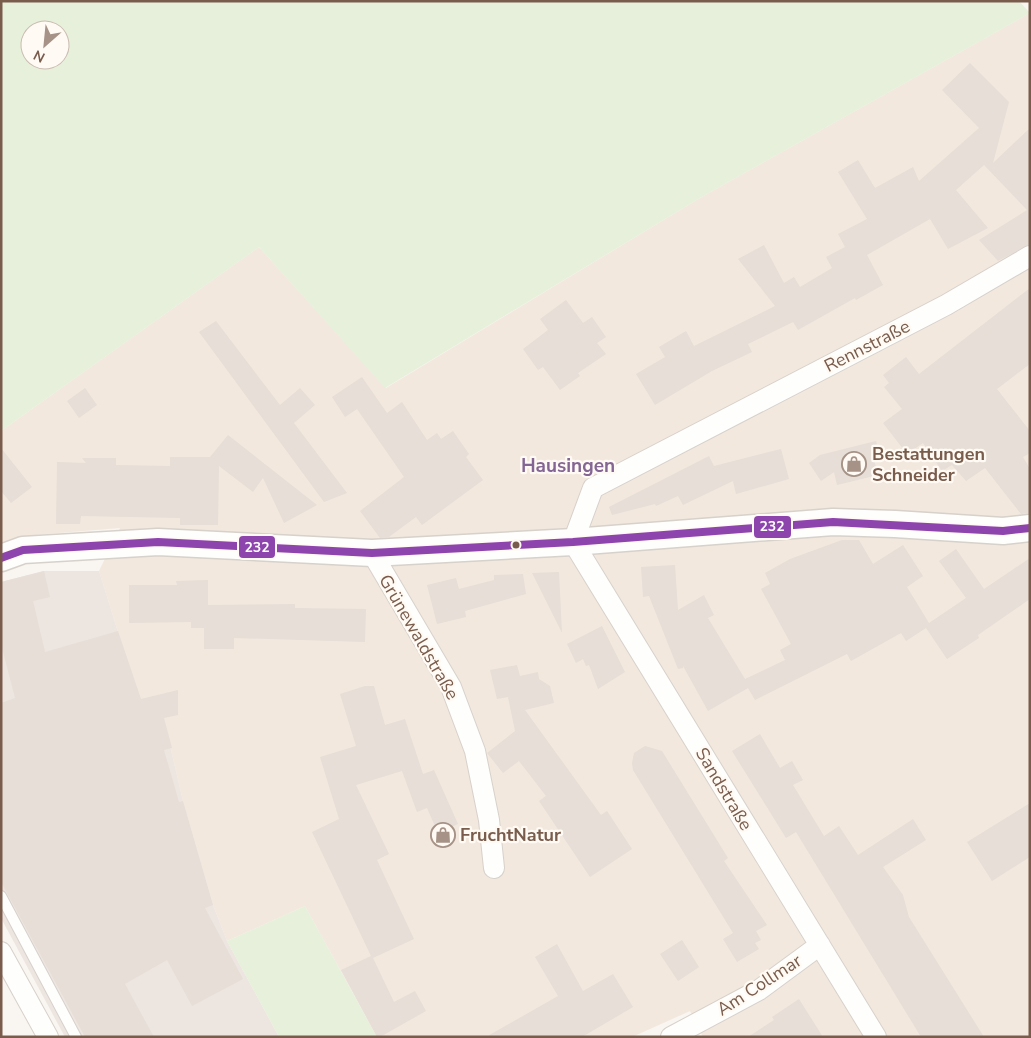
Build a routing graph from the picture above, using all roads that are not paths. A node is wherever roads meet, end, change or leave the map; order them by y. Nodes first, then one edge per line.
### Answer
1 (1030, 256) edge
2 (1030, 528) edge
3 (573, 542) junction
4 (372, 553) junction
5 (1, 558) edge
6 (494, 868) dead end
7 (1, 896) edge
8 (820, 945) junction
9 (1, 952) edge
10 (48, 1037) edge
11 (76, 1037) edge
12 (671, 1037) edge
13 (876, 1037) edge

1 - 3 street, Rennstraße
2 - 3 street, Grünewaldstraße
3 - 4 street, Grünewaldstraße
3 - 8 street, Sandstraße
4 - 5 street, Grünewaldstraße
4 - 6 street, Grünewaldstraße
7 - 11 lane
8 - 12 street, Am Collmar
8 - 13 street, Sandstraße
9 - 10 street

